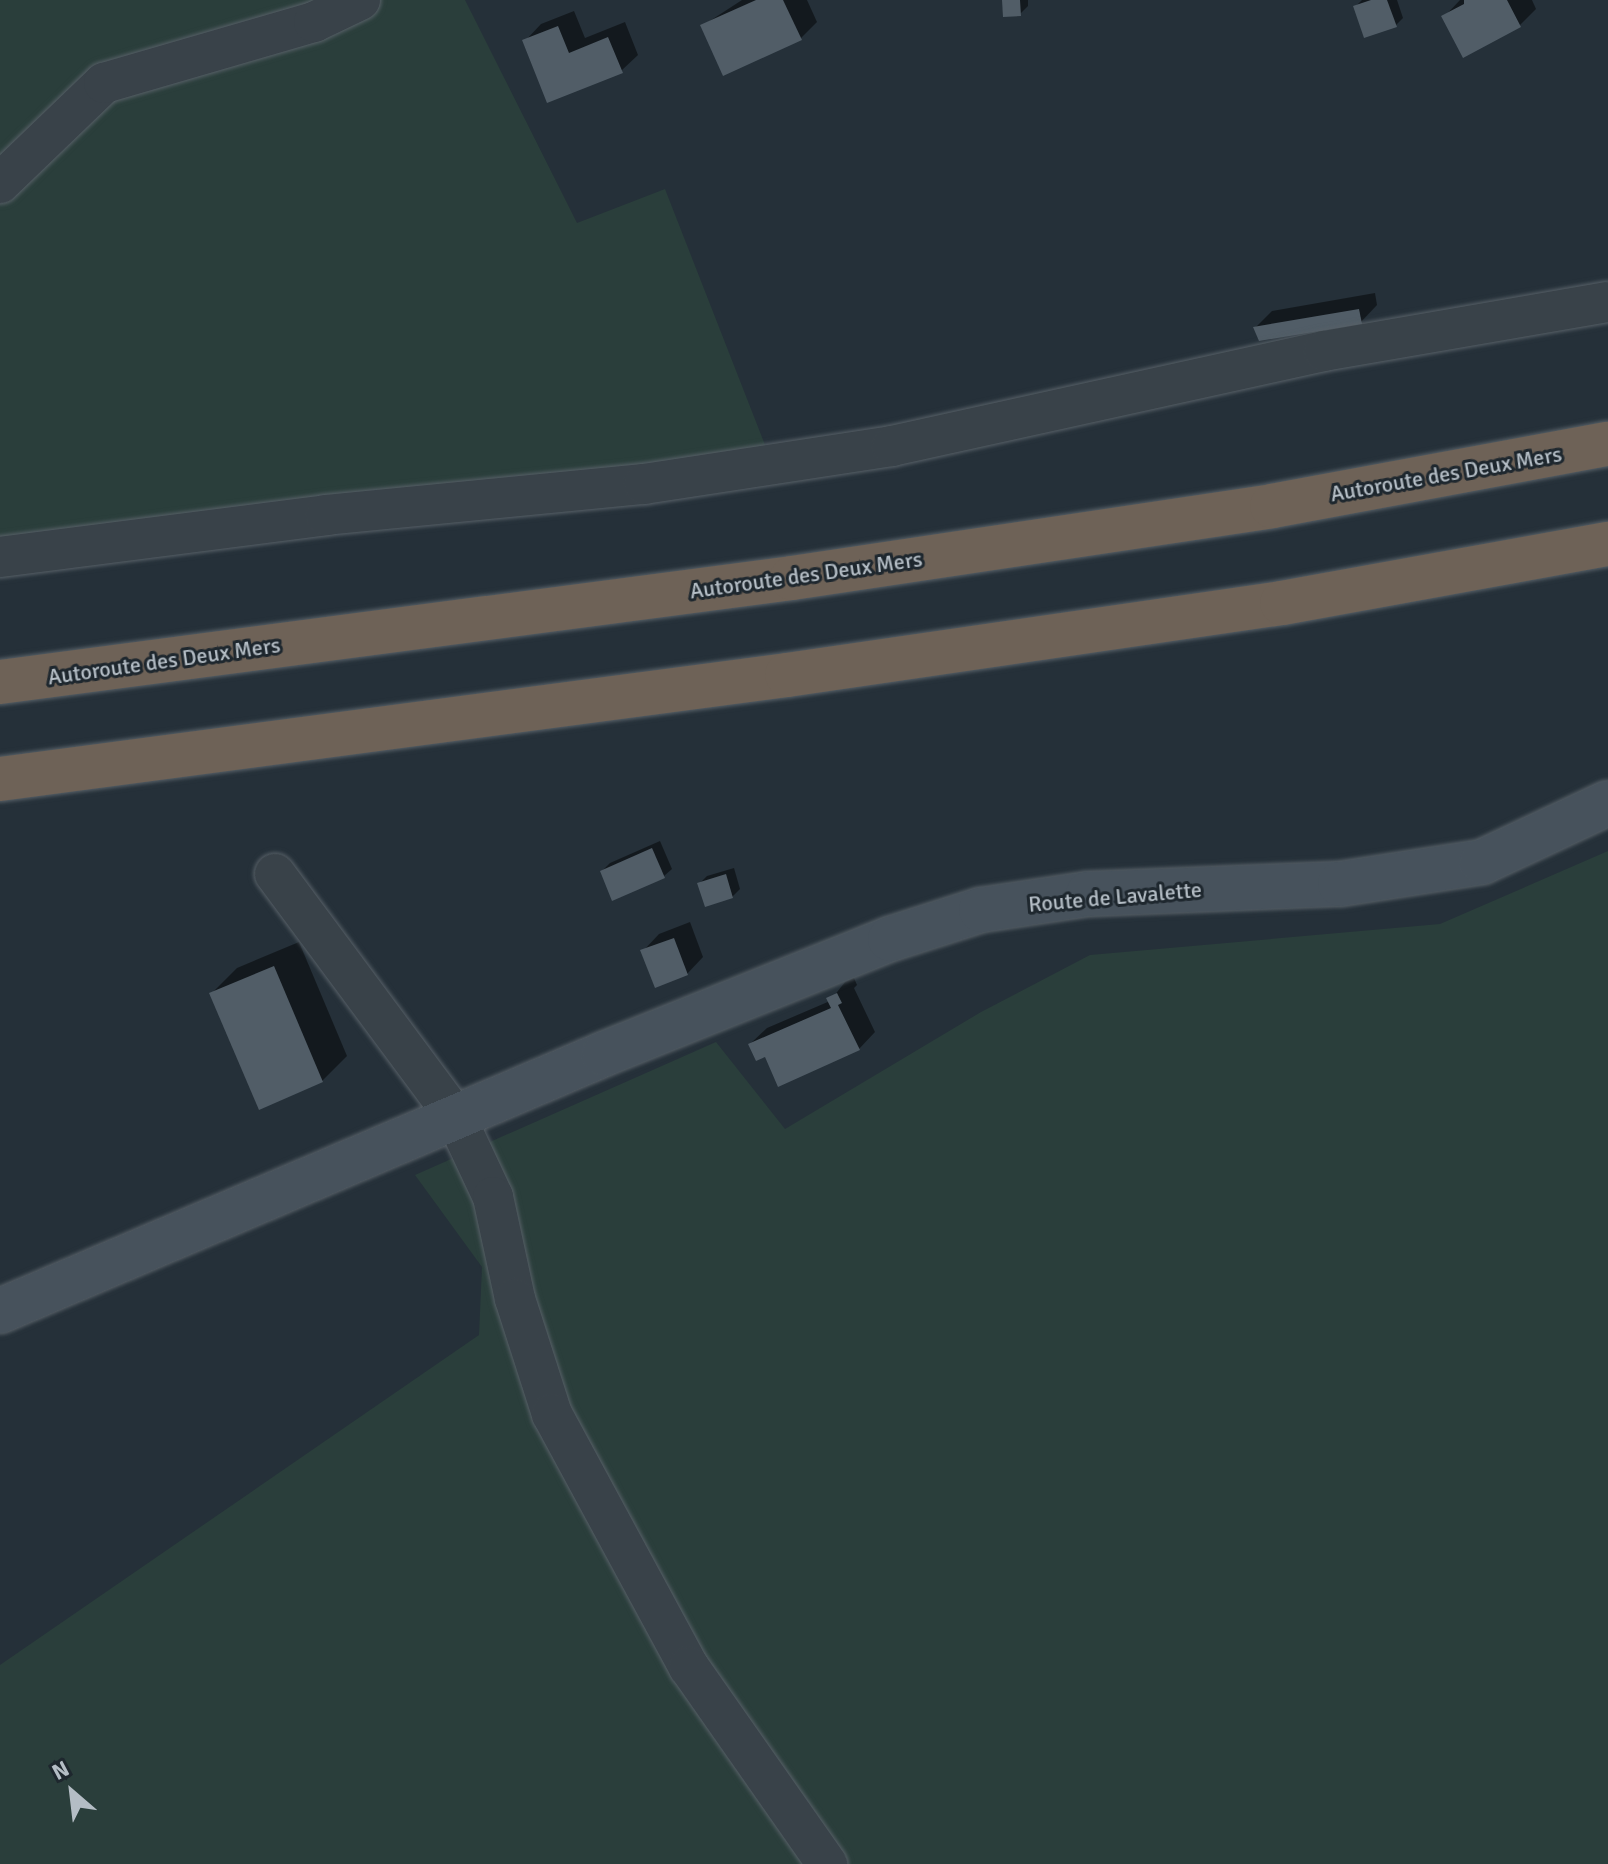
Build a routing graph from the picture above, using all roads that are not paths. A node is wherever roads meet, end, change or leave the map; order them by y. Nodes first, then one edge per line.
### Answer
1 (360, 0) edge
2 (0, 183) edge
3 (1608, 302) edge
4 (1608, 444) edge
5 (1608, 544) edge
6 (0, 557) edge
7 (0, 682) edge
8 (0, 779) edge
9 (1608, 803) edge
10 (275, 874) dead end
11 (456, 1118) junction
12 (0, 1311) edge
13 (827, 1864) edge

1 - 2 street
3 - 6 street
4 - 7 highway, Autoroute des Deux Mers
5 - 8 highway
9 - 11 main road, Route de Lavalette
10 - 11 street
11 - 12 main road, Route de Lavalette
11 - 13 street

